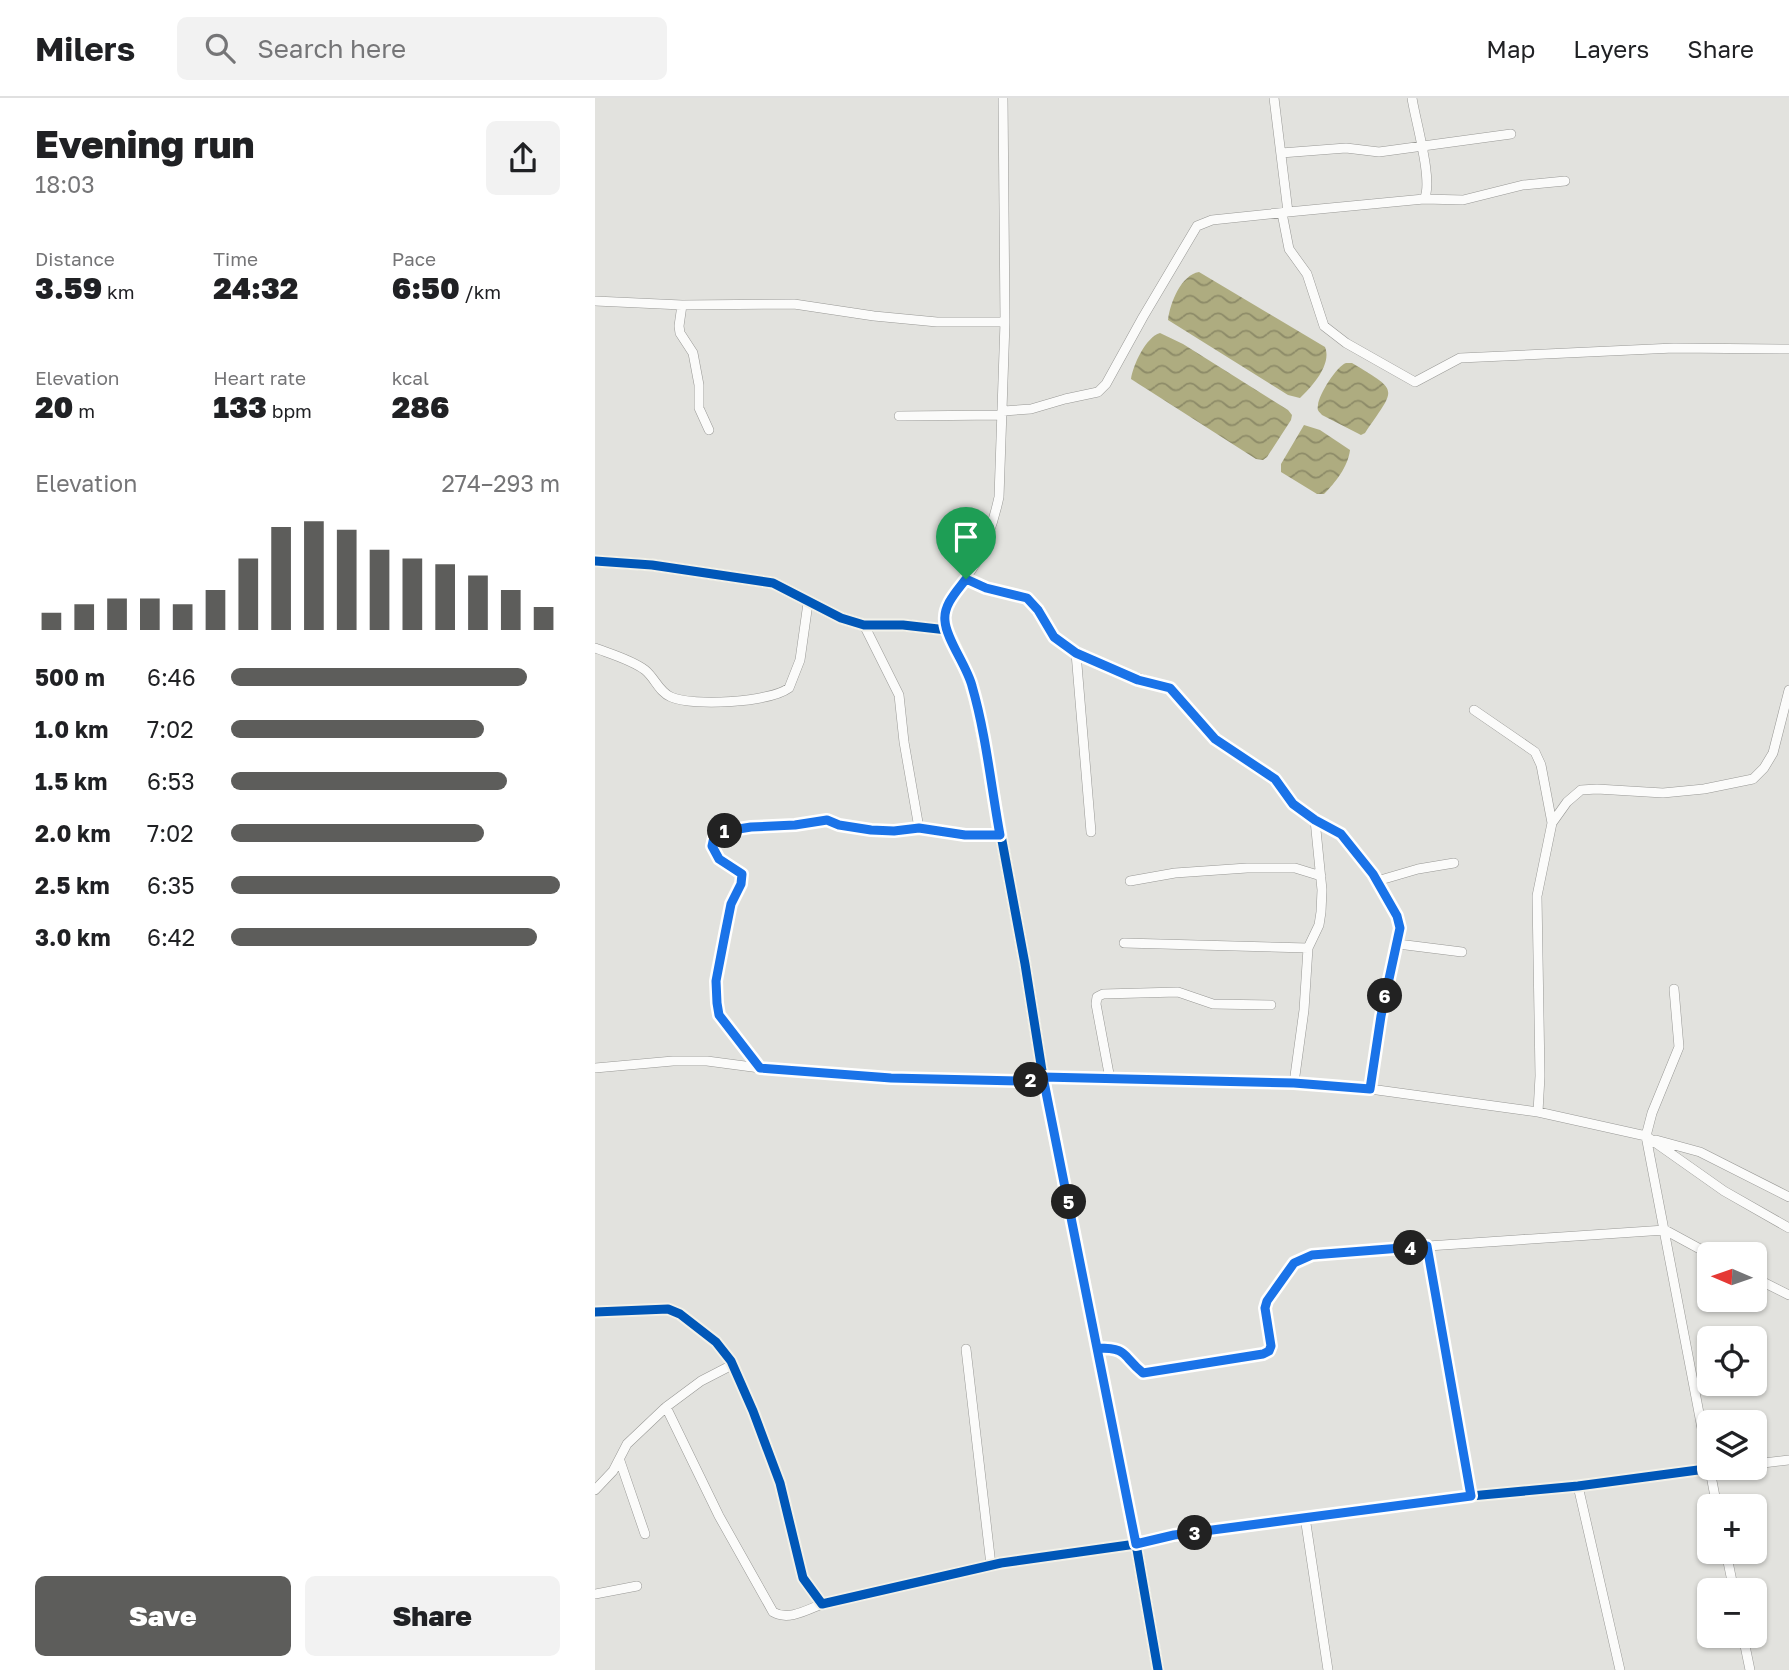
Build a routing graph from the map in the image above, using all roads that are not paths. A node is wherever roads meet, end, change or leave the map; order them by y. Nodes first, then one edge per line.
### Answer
1 (1003, 98) edge
2 (1274, 98) edge
3 (1412, 98) edge
4 (1511, 134) dead end
5 (1422, 146) junction
6 (1281, 153) junction
7 (1565, 181) dead end
8 (1424, 199) junction
9 (1285, 212) junction
10 (595, 302) edge
11 (682, 305) junction
12 (1005, 322) junction
13 (1789, 349) edge
14 (1002, 413) junction
15 (899, 416) dead end
16 (709, 430) dead end
17 (595, 561) edge
18 (966, 579) junction
19 (808, 603) junction
20 (865, 625) junction
21 (947, 630) junction
22 (595, 648) edge
23 (1076, 653) junction
24 (1789, 690) edge
25 (1474, 710) dead end
26 (1315, 820) junction
27 (1552, 824) junction
28 (919, 828) junction
29 (1091, 832) dead end
30 (1000, 835) junction
31 (1454, 863) dead end
32 (1321, 876) junction
33 (1131, 881) dead end
34 (1377, 881) junction
35 (1124, 943) dead end
36 (1398, 944) junction
37 (1308, 948) junction
38 (1462, 952) dead end
39 (1674, 989) dead end
40 (1271, 1004) dead end
41 (595, 1068) edge
42 (760, 1068) junction
43 (1043, 1077) junction
44 (1109, 1079) junction
45 (1294, 1083) junction
46 (1370, 1089) junction
47 (1538, 1112) junction
48 (1649, 1138) junction
49 (1789, 1197) edge
50 (1789, 1228) edge
51 (1665, 1230) junction
52 (1427, 1246) junction
53 (1697, 1247) edge
54 (1767, 1284) edge
55 (1789, 1295) edge
56 (595, 1312) edge
57 (1097, 1348) junction
58 (966, 1349) dead end
59 (732, 1365) junction
60 (666, 1407) junction
61 (1700, 1410) edge
62 (1789, 1460) edge
63 (620, 1461) junction
64 (1767, 1463) edge
65 (1697, 1471) edge
66 (1578, 1486) junction
67 (595, 1490) edge
68 (1471, 1496) junction
69 (1305, 1517) junction
70 (645, 1534) dead end
71 (1136, 1544) junction
72 (991, 1565) junction
73 (637, 1586) dead end
74 (595, 1594) edge
75 (822, 1604) junction
76 (1745, 1648) edge
77 (1158, 1670) edge
78 (1328, 1670) edge
79 (1620, 1670) edge
80 (1750, 1670) edge

1 - 12 street
2 - 6 street
3 - 5 street
4 - 5 street
5 - 6 street
5 - 8 street
6 - 9 street
7 - 8 street
8 - 9 street
9 - 13 street
9 - 14 street
10 - 11 street
11 - 12 street
11 - 16 street
12 - 14 street
14 - 15 street
14 - 18 street
17 - 19 street
18 - 21 street
18 - 23 street
19 - 20 street
19 - 22 street
20 - 21 street
20 - 28 street
21 - 30 street
23 - 26 street
23 - 29 street
24 - 27 street
25 - 27 street
26 - 32 street
26 - 34 street
27 - 47 street
28 - 30 street
28 - 42 street
30 - 43 street
31 - 34 street
32 - 33 street
32 - 37 street
34 - 36 street
35 - 37 street
36 - 38 street
36 - 46 street
37 - 45 street
39 - 48 street
40 - 44 street
41 - 42 street
42 - 43 street
43 - 44 street
43 - 57 street
44 - 45 street
45 - 46 street
46 - 47 street
47 - 48 street
48 - 49 street
48 - 50 street
48 - 51 street
51 - 52 street
51 - 53 street
51 - 61 street
52 - 57 street
52 - 68 street
54 - 55 street
56 - 59 street
57 - 71 street
58 - 72 street
59 - 60 street
59 - 75 street
60 - 63 street
60 - 75 street
62 - 64 street
63 - 67 street
63 - 70 street
65 - 66 street
66 - 68 street
66 - 79 street
68 - 69 street
69 - 71 street
69 - 78 street
71 - 72 street
71 - 77 street
72 - 75 street
73 - 74 street
76 - 80 street

